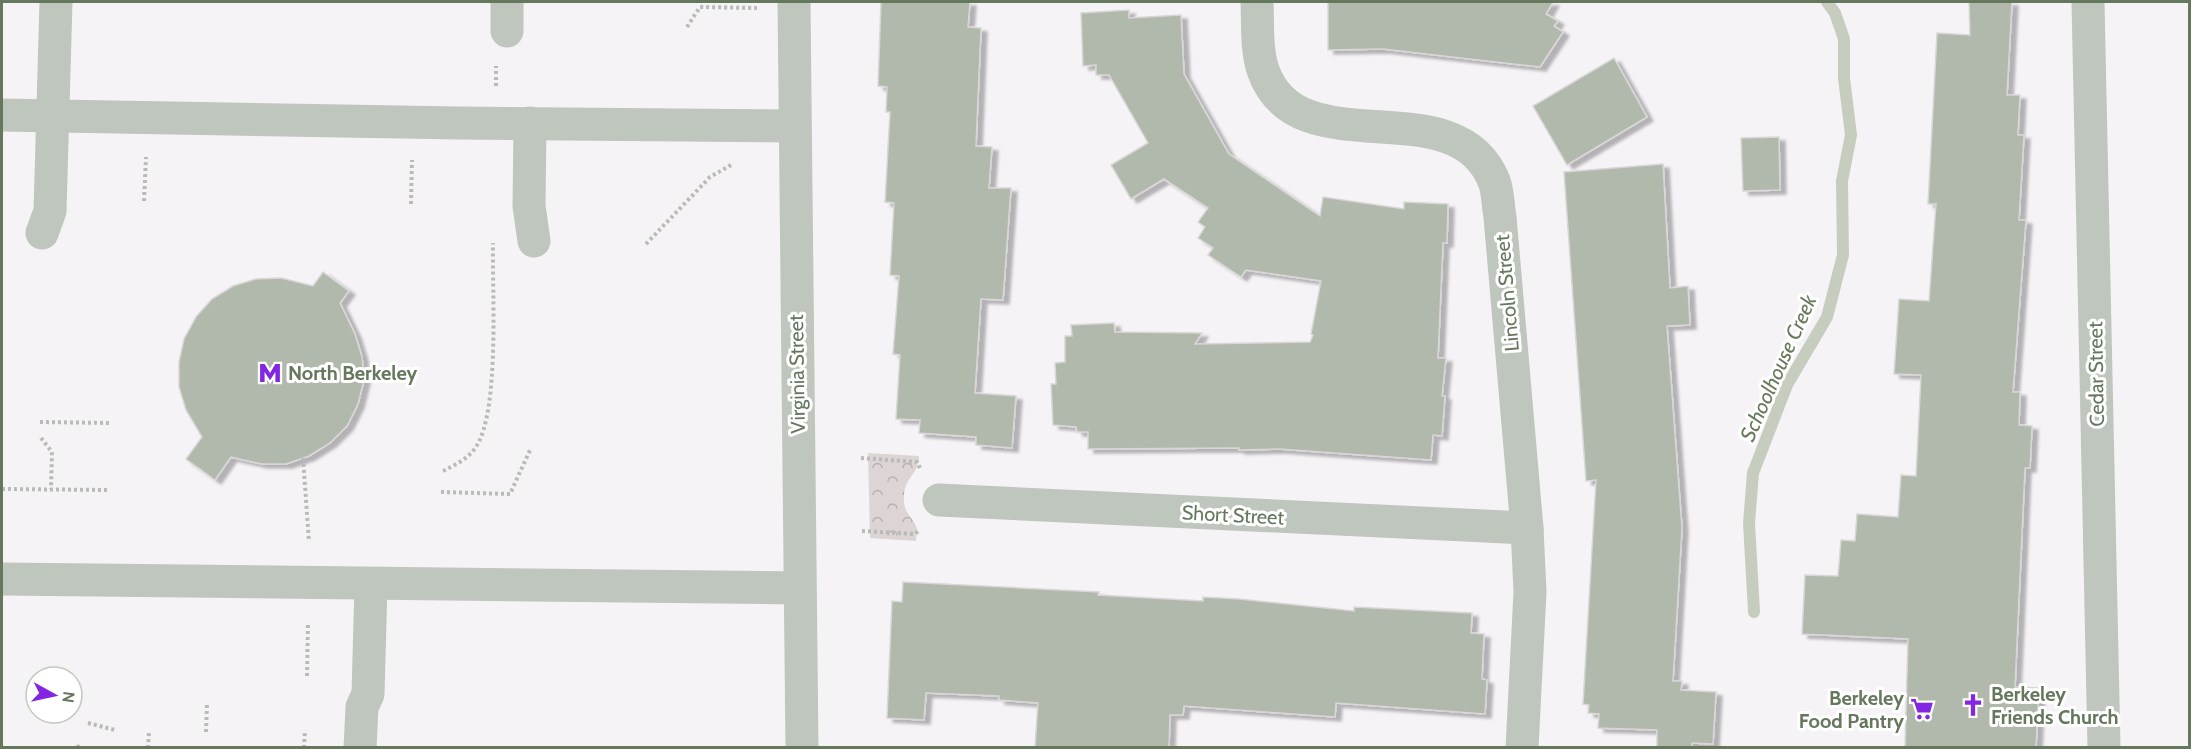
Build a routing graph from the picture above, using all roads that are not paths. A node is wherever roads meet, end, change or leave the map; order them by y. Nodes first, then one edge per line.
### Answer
1 (56, 2) edge
2 (1257, 2) edge
3 (2088, 2) edge
4 (794, 5) edge
5 (2, 115) edge
6 (54, 116) junction
7 (530, 123) junction
8 (794, 126) junction
9 (42, 233) dead end
10 (534, 241) dead end
11 (939, 500) road end
12 (1527, 528) junction
13 (2, 579) edge
14 (371, 584) junction
15 (799, 588) junction
16 (360, 747) edge
17 (802, 747) edge
18 (1522, 747) edge
19 (2104, 747) edge

1 - 6 street
2 - 12 street, Lincoln Street
3 - 19 street, Cedar Street
4 - 8 street, Virginia Street
5 - 6 street
6 - 7 street
6 - 9 street
7 - 8 street
7 - 10 street
8 - 15 street, Virginia Street
11 - 12 street, Short Street
12 - 18 street, Lincoln Street
13 - 14 street
14 - 15 street
14 - 16 street
15 - 17 street, Virginia Street

